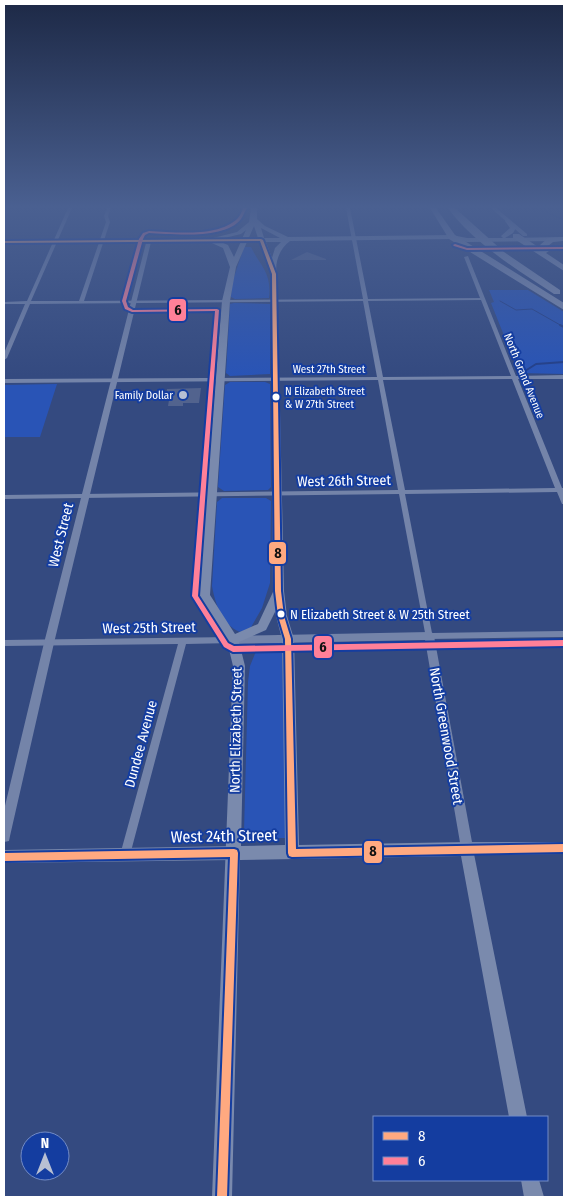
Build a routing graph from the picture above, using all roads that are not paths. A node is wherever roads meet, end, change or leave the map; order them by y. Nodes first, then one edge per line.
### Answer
1 (45, 264) edge
2 (93, 264) edge
3 (143, 264) edge
4 (232, 264) edge
5 (234, 264) edge
6 (271, 264) edge
7 (275, 264) edge
8 (360, 264) edge
9 (469, 264) edge
10 (484, 264) edge
11 (496, 264) edge
12 (514, 264) edge
13 (529, 264) edge
14 (233, 267) junction
15 (274, 272) junction
16 (564, 289) edge
17 (564, 297) edge
18 (482, 298) junction
19 (366, 299) junction
20 (275, 300) junction
21 (226, 301) junction
22 (81, 302) junction
23 (133, 302) junction
24 (4, 303) edge
25 (28, 303) junction
26 (564, 307) edge
27 (564, 315) edge
28 (4, 358) edge
29 (514, 377) junction
30 (564, 377) edge
31 (381, 378) junction
32 (220, 379) junction
33 (276, 379) junction
34 (114, 380) junction
35 (4, 381) edge
36 (562, 490) edge
37 (402, 492) junction
38 (277, 494) junction
39 (211, 495) junction
40 (86, 496) junction
41 (4, 497) edge
42 (564, 502) edge
43 (278, 591) junction
44 (564, 634) edge
45 (428, 636) junction
46 (288, 639) junction
47 (233, 640) junction
48 (183, 641) junction
49 (4, 643) edge
50 (49, 643) junction
51 (4, 836) edge
52 (564, 848) edge
53 (467, 849) junction
54 (234, 853) junction
55 (292, 853) junction
56 (125, 855) junction
57 (4, 857) edge
58 (518, 1116) edge
59 (530, 1181) edge
60 (222, 1197) edge
61 (534, 1197) edge

1 - 25 street
2 - 22 street
3 - 23 street, West Street
4 - 14 main road
5 - 14 main road, North Elizabeth Street
6 - 15 main road, North Elizabeth Street
7 - 15 main road
8 - 19 street, North Greenwood Street
9 - 18 street, North Grand Avenue
10 - 27 highway
11 - 26 highway
12 - 17 highway
13 - 16 highway
14 - 21 main road, North Elizabeth Street
15 - 20 main road, North Elizabeth Street
18 - 19 street
18 - 29 street, North Grand Avenue
19 - 20 street
19 - 31 street, North Greenwood Street
20 - 21 street
20 - 33 main road, North Elizabeth Street
21 - 23 street
21 - 32 main road, North Elizabeth Street
22 - 23 street
22 - 25 street
23 - 34 street, West Street
24 - 25 street
25 - 28 street
29 - 30 street, West 27th Street
29 - 31 street, West 27th Street
29 - 36 street, North Grand Avenue
31 - 33 street, West 27th Street
31 - 37 street, North Greenwood Street
32 - 33 street, West 27th Street
32 - 34 street, West 27th Street
32 - 39 main road, North Elizabeth Street
33 - 38 main road, North Elizabeth Street
34 - 35 street, West 27th Street
34 - 40 street, West Street
36 - 37 street, West 26th Street
36 - 42 street, North Grand Avenue
37 - 38 street, West 26th Street
37 - 45 street, North Greenwood Street
38 - 39 street, West 26th Street
38 - 43 main road, North Elizabeth Street
39 - 40 street, West 26th Street
39 - 47 main road, North Elizabeth Street
40 - 41 street, West 26th Street
40 - 50 street, West Street
43 - 46 main road, North Elizabeth Street
43 - 47 main road
44 - 45 street, West 25th Street
45 - 46 street, West 25th Street
45 - 53 street, North Greenwood Street
46 - 47 street, West 25th Street
46 - 55 main road, North Elizabeth Street
47 - 48 street, West 25th Street
47 - 54 main road, North Elizabeth Street
48 - 50 street, West 25th Street
48 - 56 street, Dundee Avenue
49 - 50 street, West 25th Street
50 - 51 street, West Street
52 - 53 street, West 24th Street
53 - 55 main road, West 24th Street
53 - 58 main road, North Greenwood Street
54 - 55 main road, West 24th Street
54 - 56 street, West 24th Street
54 - 60 main road, North Elizabeth Street
56 - 57 street, West 24th Street
59 - 61 main road

